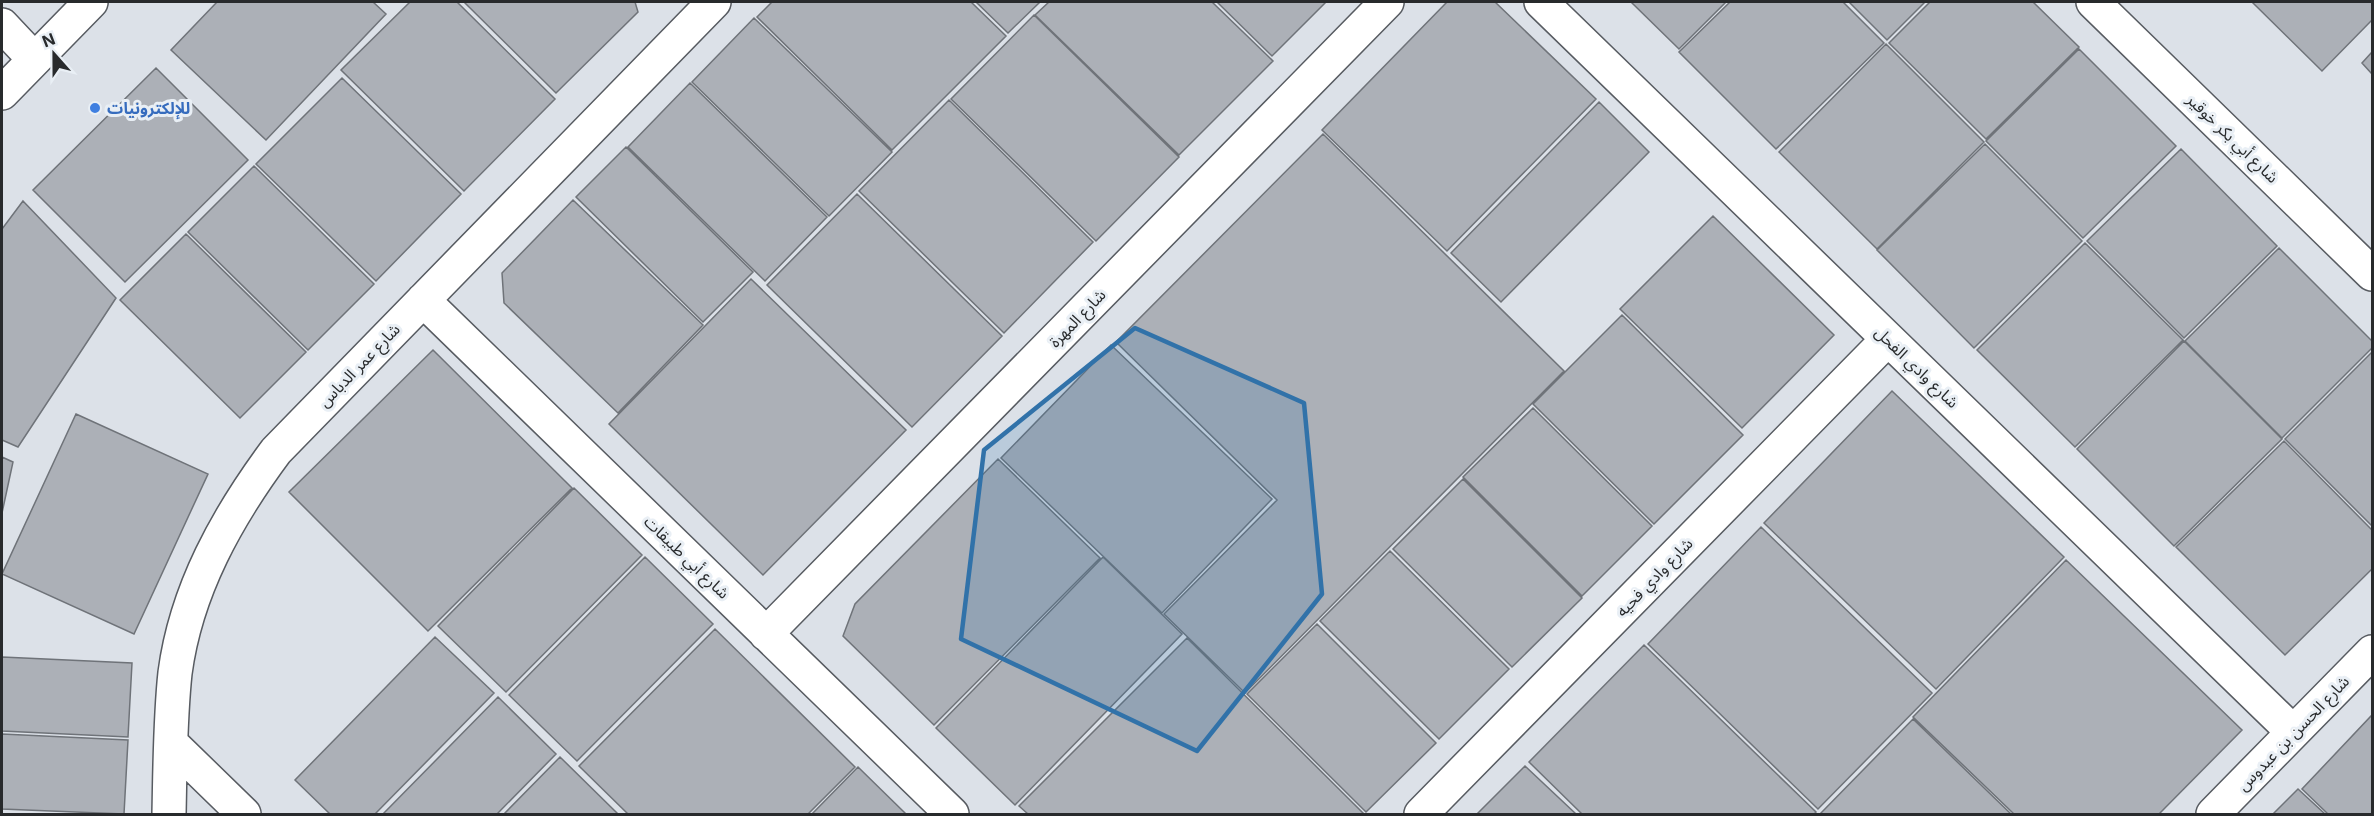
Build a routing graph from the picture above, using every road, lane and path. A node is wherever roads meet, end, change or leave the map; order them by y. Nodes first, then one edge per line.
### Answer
1 (91, 2) edge
2 (1387, 2) edge
3 (1541, 2) edge
4 (2093, 2) edge
5 (701, 6) edge
6 (2, 25) edge
7 (34, 60) junction
8 (2, 93) edge
9 (2373, 274) edge
10 (423, 300) junction
11 (1888, 339) junction
12 (766, 634) junction
13 (2373, 652) edge
14 (2293, 732) junction
15 (171, 743) junction
16 (169, 814) edge
17 (244, 814) edge
18 (952, 814) edge
19 (1421, 814) edge
20 (2213, 814) edge

1 - 7 street
2 - 12 street, شارع المهرة
3 - 11 street, شارع وادي الفحل
4 - 9 street, شارع أبي بكر خوقير
5 - 10 street, شارع عمر الدباس
6 - 7 street
7 - 8 street
10 - 12 street, شارع أبي طبيقات
10 - 15 street, شارع عمر الدباس
11 - 14 street, شارع وادي الفحل
11 - 19 street, شارع وادي فحيه
12 - 18 street, شارع أبي طبيقات
13 - 14 street, شارع الحسن بن عبدوس
14 - 20 street, شارع الحسن بن عبدوس
15 - 16 street, شارع عمر الدباس
15 - 17 street

